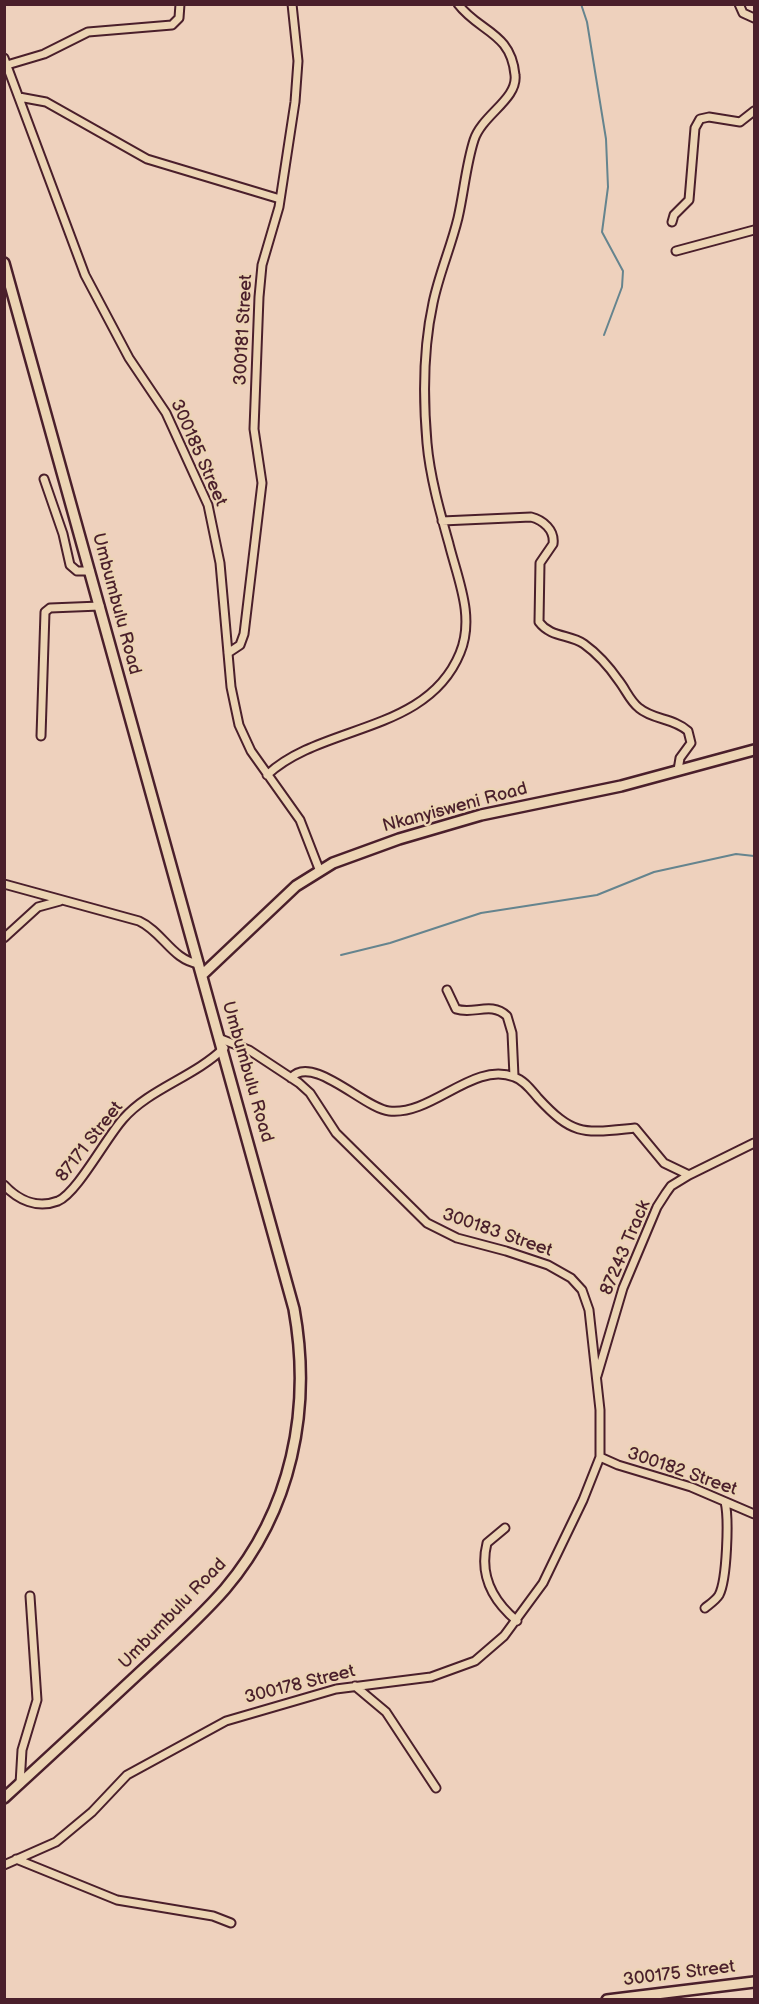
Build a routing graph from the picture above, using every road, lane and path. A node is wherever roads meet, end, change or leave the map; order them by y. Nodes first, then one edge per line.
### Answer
1 (180, 4) edge
2 (292, 4) edge
3 (458, 4) edge
4 (739, 4) edge
5 (754, 18) edge
6 (6, 61) edge
7 (19, 98) junction
8 (754, 111) edge
9 (280, 199) junction
10 (672, 222) dead end
11 (754, 230) edge
12 (676, 252) dead end
13 (4, 263) edge
14 (44, 479) dead end
15 (442, 521) junction
16 (90, 572) junction
17 (100, 606) junction
18 (228, 653) junction
19 (41, 736) dead end
20 (754, 750) edge
21 (678, 770) junction
22 (267, 775) junction
23 (319, 870) junction
24 (4, 884) edge
25 (62, 900) junction
26 (4, 938) edge
27 (199, 964) junction
28 (202, 975) junction
29 (447, 990) dead end
30 (222, 1043) junction
31 (514, 1076) junction
32 (291, 1078) junction
33 (754, 1143) edge
34 (689, 1175) junction
35 (4, 1185) edge
36 (596, 1378) junction
37 (600, 1457) junction
38 (725, 1502) junction
39 (754, 1514) edge
40 (505, 1528) dead end
41 (30, 1596) dead end
42 (705, 1608) dead end
43 (517, 1621) junction
44 (355, 1686) junction
45 (20, 1784) junction
46 (436, 1788) dead end
47 (4, 1798) edge
48 (16, 1859) junction
49 (4, 1864) edge
50 (231, 1923) dead end
51 (754, 1983) edge
52 (606, 2000) edge

1 - 6 street
2 - 9 street, 300181 Street
3 - 15 street
4 - 5 street
6 - 7 street, 300185 Street
7 - 9 street
7 - 18 street, 300185 Street
8 - 10 street
9 - 18 street, 300181 Street
11 - 12 street
13 - 16 main road, Umbumbulu Road
14 - 16 street
15 - 21 street
15 - 22 street
16 - 17 main road, Umbumbulu Road
17 - 19 street
17 - 27 main road, Umbumbulu Road
18 - 22 street, 300185 Street
20 - 21 main road, Nkanyisweni Road
21 - 23 main road, Nkanyisweni Road
22 - 23 street, 300185 Street
23 - 28 main road, Nkanyisweni Road
24 - 25 street
25 - 26 street
25 - 27 street
27 - 28 main road, Umbumbulu Road
28 - 30 main road, Umbumbulu Road
29 - 31 street
30 - 32 street
30 - 35 street, 87171 Street
30 - 45 main road, Umbumbulu Road
31 - 32 street
31 - 34 street
32 - 36 street, 300183 Street
33 - 34 street, 87243 Track
34 - 36 street, 87243 Track
36 - 37 street, 300183 Street
37 - 38 street, 300182 Street
37 - 43 street, 300178 Street
38 - 39 street, 300182 Street
38 - 42 street
40 - 43 street
41 - 45 street
43 - 44 street, 300178 Street
44 - 46 street
44 - 48 street, 300178 Street
45 - 47 main road, Umbumbulu Road
48 - 49 street, 300178 Street
48 - 50 street
51 - 52 main road, 300175 Street

